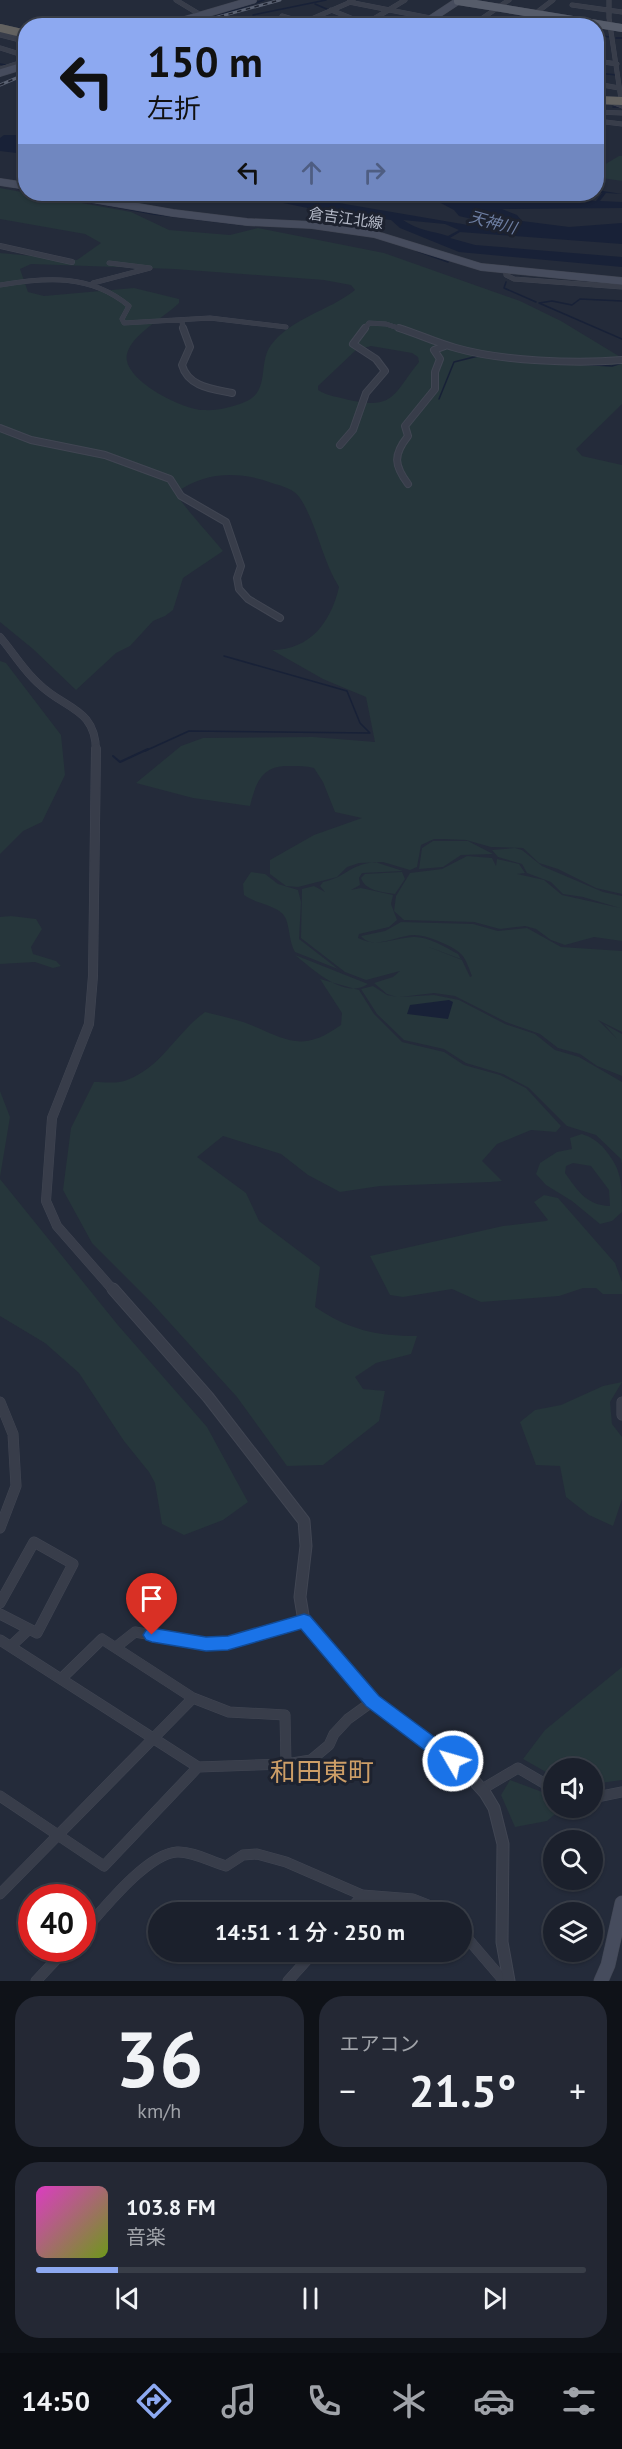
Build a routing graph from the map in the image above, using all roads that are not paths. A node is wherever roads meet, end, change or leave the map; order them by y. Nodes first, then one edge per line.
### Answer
1 (176, 0) edge
2 (230, 0) edge
3 (253, 0) edge
4 (405, 0) edge
5 (457, 0) edge
6 (509, 0) edge
7 (554, 0) edge
8 (609, 0) edge
9 (352, 1) edge
10 (240, 4) junction
11 (573, 5) dead end
12 (497, 7) junction
13 (331, 10) junction
14 (610, 10) junction
15 (386, 11) junction
16 (622, 12) edge
17 (535, 14) junction
18 (198, 15) junction
19 (282, 16) dead end
20 (189, 18) edge
21 (206, 18) edge
22 (289, 18) edge
23 (312, 18) edge
24 (349, 18) edge
25 (375, 18) edge
26 (424, 18) edge
27 (431, 18) edge
28 (481, 18) edge
29 (530, 18) edge
30 (560, 18) edge
31 (604, 25) edge
32 (611, 26) junction
33 (622, 28) edge
34 (1, 32) edge
35 (18, 32) edge
36 (18, 37) edge
37 (14, 39) junction
38 (18, 39) edge
39 (0, 47) edge
40 (11, 51) junction
41 (18, 53) edge
42 (0, 54) edge
43 (604, 62) edge
44 (616, 64) junction
45 (18, 65) edge
46 (0, 71) edge
47 (621, 75) edge
48 (604, 85) edge
49 (619, 88) junction
50 (604, 99) edge
51 (604, 100) edge
52 (622, 100) edge
53 (609, 101) junction
54 (622, 106) edge
55 (604, 112) edge
56 (622, 113) edge
57 (604, 122) edge
58 (622, 124) edge
59 (0, 182) edge
60 (18, 185) edge
61 (105, 201) edge
62 (0, 246) edge
63 (72, 262) dead end
64 (109, 263) dead end
65 (506, 269) junction
66 (622, 281) edge
67 (86, 283) junction
68 (0, 285) edge
69 (622, 287) edge
70 (182, 321) junction
71 (286, 327) dead end
72 (445, 345) junction
73 (622, 360) edge
74 (232, 393) dead end
75 (0, 428) edge
76 (340, 445) dead end
77 (408, 484) dead end
78 (280, 618) dead end
79 (0, 637) edge
80 (0, 1402) edge
81 (622, 1402) edge
82 (622, 1415) edge
83 (0, 1526) edge
84 (0, 1603) edge
85 (0, 1614) edge
86 (304, 1621) junction
87 (27, 1631) junction
88 (0, 1640) edge
89 (11, 1646) junction
90 (116, 1647) junction
91 (61, 1679) junction
92 (193, 1698) junction
93 (373, 1701) junction
94 (154, 1738) junction
95 (286, 1764) junction
96 (198, 1767) junction
97 (543, 1783) edge
98 (484, 1788) junction
99 (622, 1792) edge
100 (0, 1796) edge
101 (603, 1796) edge
102 (57, 1836) junction
103 (0, 1894) edge
104 (363, 1895) junction
105 (357, 1902) edge
106 (425, 1902) edge
107 (622, 1903) edge
108 (96, 1919) edge
109 (472, 1944) edge
110 (54, 1962) edge
111 (305, 1962) edge
112 (36, 1981) edge
113 (288, 1981) edge
114 (504, 1981) edge
115 (510, 1981) edge
116 (601, 1981) edge

1 - 18 street
2 - 10 main road
3 - 10 main road
4 - 15 street
5 - 12 main road
5 - 27 main road
6 - 12 street
7 - 17 street
8 - 14 street
9 - 13 street
9 - 15 street
10 - 18 main road
11 - 14 street
12 - 17 main road
12 - 28 street
13 - 23 street
13 - 24 street
14 - 16 street
14 - 32 street
15 - 25 street
15 - 26 street
17 - 29 street
17 - 30 main road
18 - 20 main road
18 - 21 street
19 - 22 street
31 - 32 main road
32 - 33 main road
32 - 44 street
34 - 35 highway
34 - 36 street
34 - 37 street
37 - 38 street
37 - 39 street
39 - 40 street
40 - 41 street
40 - 42 street
43 - 44 street
44 - 47 street
45 - 46 main road
47 - 49 street
48 - 49 street
49 - 52 street
50 - 52 highway
51 - 53 highway
52 - 53 highway
53 - 54 street
55 - 56 street
57 - 58 street
59 - 60 main road
61 - 65 main road, 倉吉江北線
62 - 63 street
64 - 67 street
65 - 66 main road, 倉吉江北線
65 - 69 street
67 - 68 street
67 - 70 street
70 - 71 street
70 - 74 street
72 - 73 street
72 - 76 street
72 - 77 street
75 - 78 street
79 - 86 street
80 - 83 street
81 - 82 street
84 - 87 street
85 - 87 street
86 - 90 street
86 - 93 street
87 - 89 street
88 - 89 street
89 - 91 street
90 - 91 street
90 - 92 street
91 - 94 street
92 - 94 street
92 - 95 street
93 - 95 street
93 - 98 street
94 - 96 street
94 - 102 street
95 - 96 street
96 - 102 street
97 - 98 street
98 - 115 street
99 - 101 street
100 - 102 street
102 - 103 street
104 - 105 street
104 - 106 street
104 - 108 street
107 - 116 main road
109 - 114 street
110 - 112 street
111 - 113 street

